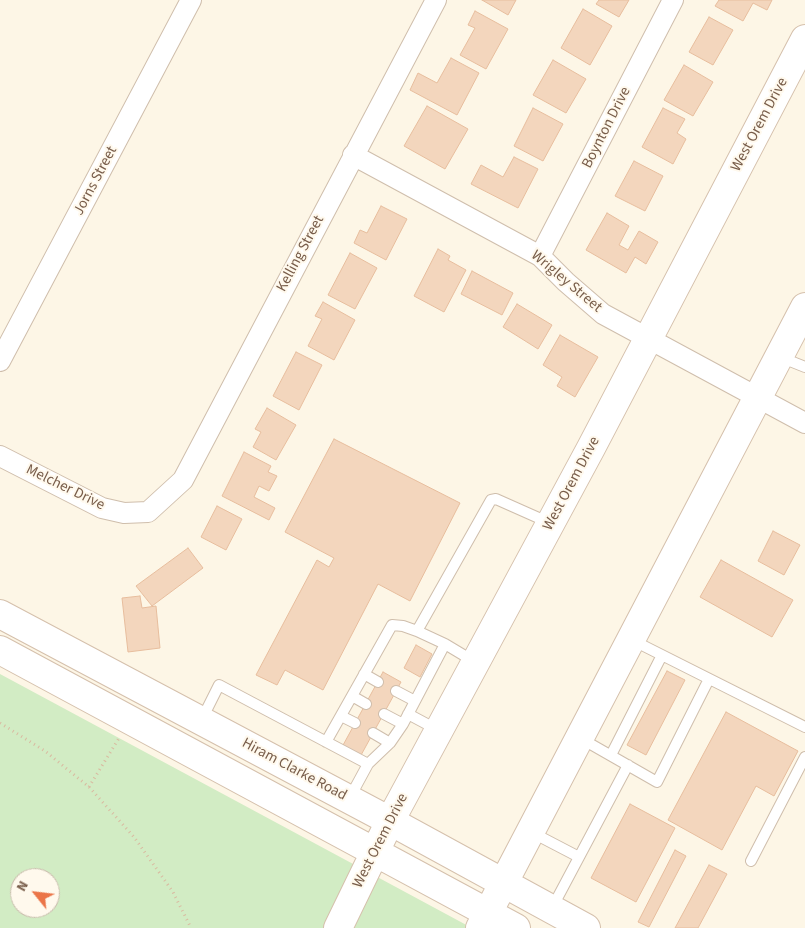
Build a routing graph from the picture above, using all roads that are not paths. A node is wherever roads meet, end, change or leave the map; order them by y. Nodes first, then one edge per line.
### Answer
1 (191, 0) edge
2 (436, 0) edge
3 (673, 0) edge
4 (805, 39) edge
5 (353, 155) junction
6 (540, 256) junction
7 (804, 314) edge
8 (648, 339) junction
9 (779, 356) junction
10 (0, 361) edge
11 (805, 367) edge
12 (757, 397) junction
13 (805, 423) edge
14 (0, 456) edge
15 (159, 503) joint
16 (551, 523) junction
17 (0, 614) edge
18 (418, 631) junction
19 (630, 639) junction
20 (445, 644) junction
21 (0, 650) edge
22 (661, 657) junction
23 (476, 662) junction
24 (364, 674) junction
25 (709, 679) junction
26 (378, 682) dead end
27 (396, 691) dead end
28 (352, 696) junction
29 (415, 701) junction
30 (167, 704) junction
31 (366, 704) dead end
32 (384, 714) dead end
33 (408, 714) junction
34 (341, 716) junction
35 (200, 722) junction
36 (355, 723) dead end
37 (403, 724) junction
38 (805, 727) edge
39 (439, 731) junction
40 (152, 732) junction
41 (373, 733) dead end
42 (579, 738) junction
43 (326, 742) junction
44 (390, 743) junction
45 (611, 755) junction
46 (805, 757) edge
47 (368, 764) junction
48 (628, 765) junction
49 (349, 799) junction
50 (390, 821) junction
51 (530, 832) junction
52 (375, 851) junction
53 (579, 857) junction
54 (751, 861) dead end
55 (504, 882) junction
56 (552, 909) junction
57 (484, 920) edge
58 (338, 928) edge
59 (516, 928) edge
60 (586, 928) edge

1 - 10 street, Jorns Street
2 - 5 street, Kelling Street
3 - 6 street, Boynton Drive
4 - 8 main road, West Orem Drive
5 - 6 street, Wrigley Street
5 - 15 street, Kelling Street
6 - 8 street, Wrigley Street
7 - 9 main road
8 - 12 street, Wrigley Street
8 - 16 main road, West Orem Drive
9 - 11 lane
9 - 12 main road
12 - 13 street, Wrigley Street
12 - 19 main road
14 - 15 street, Melcher Drive
16 - 18 lane
16 - 23 main road, West Orem Drive
17 - 30 main road, Hiram Clarke Road
18 - 20 lane
18 - 24 lane
19 - 22 lane
19 - 42 main road
20 - 23 lane
20 - 29 lane
21 - 40 main road
22 - 25 lane
22 - 45 lane
23 - 39 main road, West Orem Drive
24 - 26 lane
24 - 28 lane
25 - 38 lane
25 - 48 lane
27 - 29 lane
28 - 31 lane
28 - 34 lane
29 - 33 lane
30 - 35 main road, Hiram Clarke Road
30 - 40 main road
32 - 37 lane
33 - 37 lane
33 - 39 lane
34 - 36 lane
34 - 43 lane
35 - 43 lane
35 - 49 main road, Hiram Clarke Road
37 - 44 lane
39 - 50 main road, West Orem Drive
40 - 52 main road
41 - 44 lane
42 - 45 lane
42 - 51 main road
43 - 47 lane
44 - 47 lane
45 - 48 lane
46 - 54 lane
47 - 49 lane
48 - 53 lane
49 - 50 main road, Hiram Clarke Road
50 - 52 main road, West Orem Drive
50 - 55 main road, Hiram Clarke Road
51 - 53 lane
51 - 55 main road
52 - 57 main road
52 - 58 main road, West Orem Drive
53 - 56 lane
55 - 56 main road, Hiram Clarke Road
55 - 57 main road
56 - 60 main road, Hiram Clarke Road
57 - 59 main road

